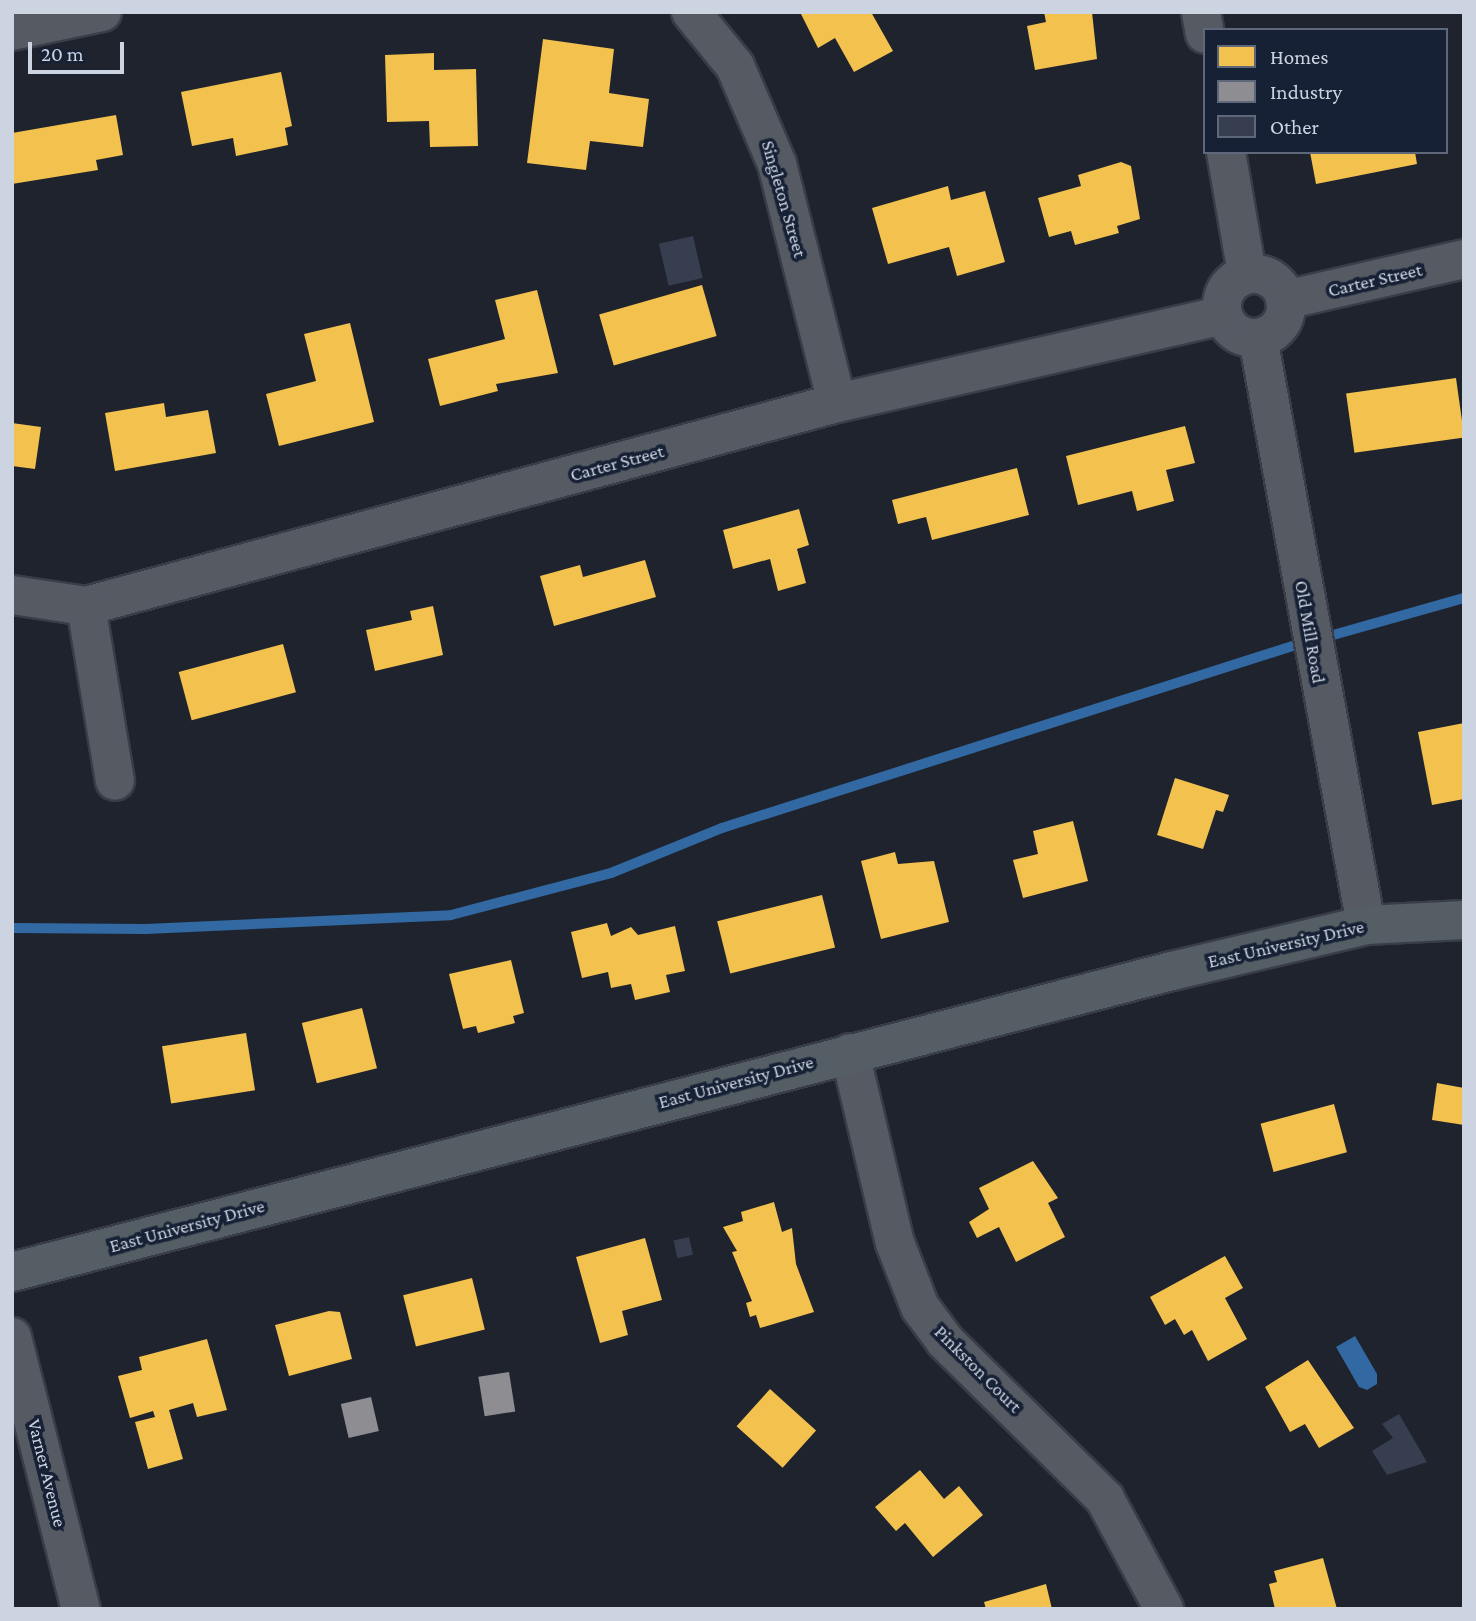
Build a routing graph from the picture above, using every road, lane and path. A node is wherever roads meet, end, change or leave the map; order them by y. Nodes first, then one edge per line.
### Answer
1 (102, 12) edge
2 (691, 12) edge
3 (12, 31) edge
4 (1226, 154) edge
5 (1464, 259) edge
6 (1247, 274) junction
7 (1285, 300) junction
8 (1223, 314) junction
9 (1258, 338) junction
10 (837, 403) junction
11 (12, 595) edge
12 (86, 606) junction
13 (115, 781) dead end
14 (1464, 920) edge
15 (1366, 925) junction
16 (850, 1052) junction
17 (12, 1272) edge
18 (12, 1337) edge
19 (81, 1609) edge
20 (1164, 1609) edge

1 - 3 street
2 - 10 street, Singleton Street
4 - 6 street
5 - 7 street, Carter Street
6 - 7 street
6 - 8 street
7 - 9 street
8 - 9 street
8 - 10 street, Carter Street
9 - 15 street, Old Mill Road
10 - 12 street, Carter Street
11 - 12 street, Carter Street
12 - 13 street
14 - 15 main road, East University Drive
15 - 16 main road, East University Drive
16 - 17 main road, East University Drive
16 - 20 street, Pinkston Court
18 - 19 street, Varner Avenue

